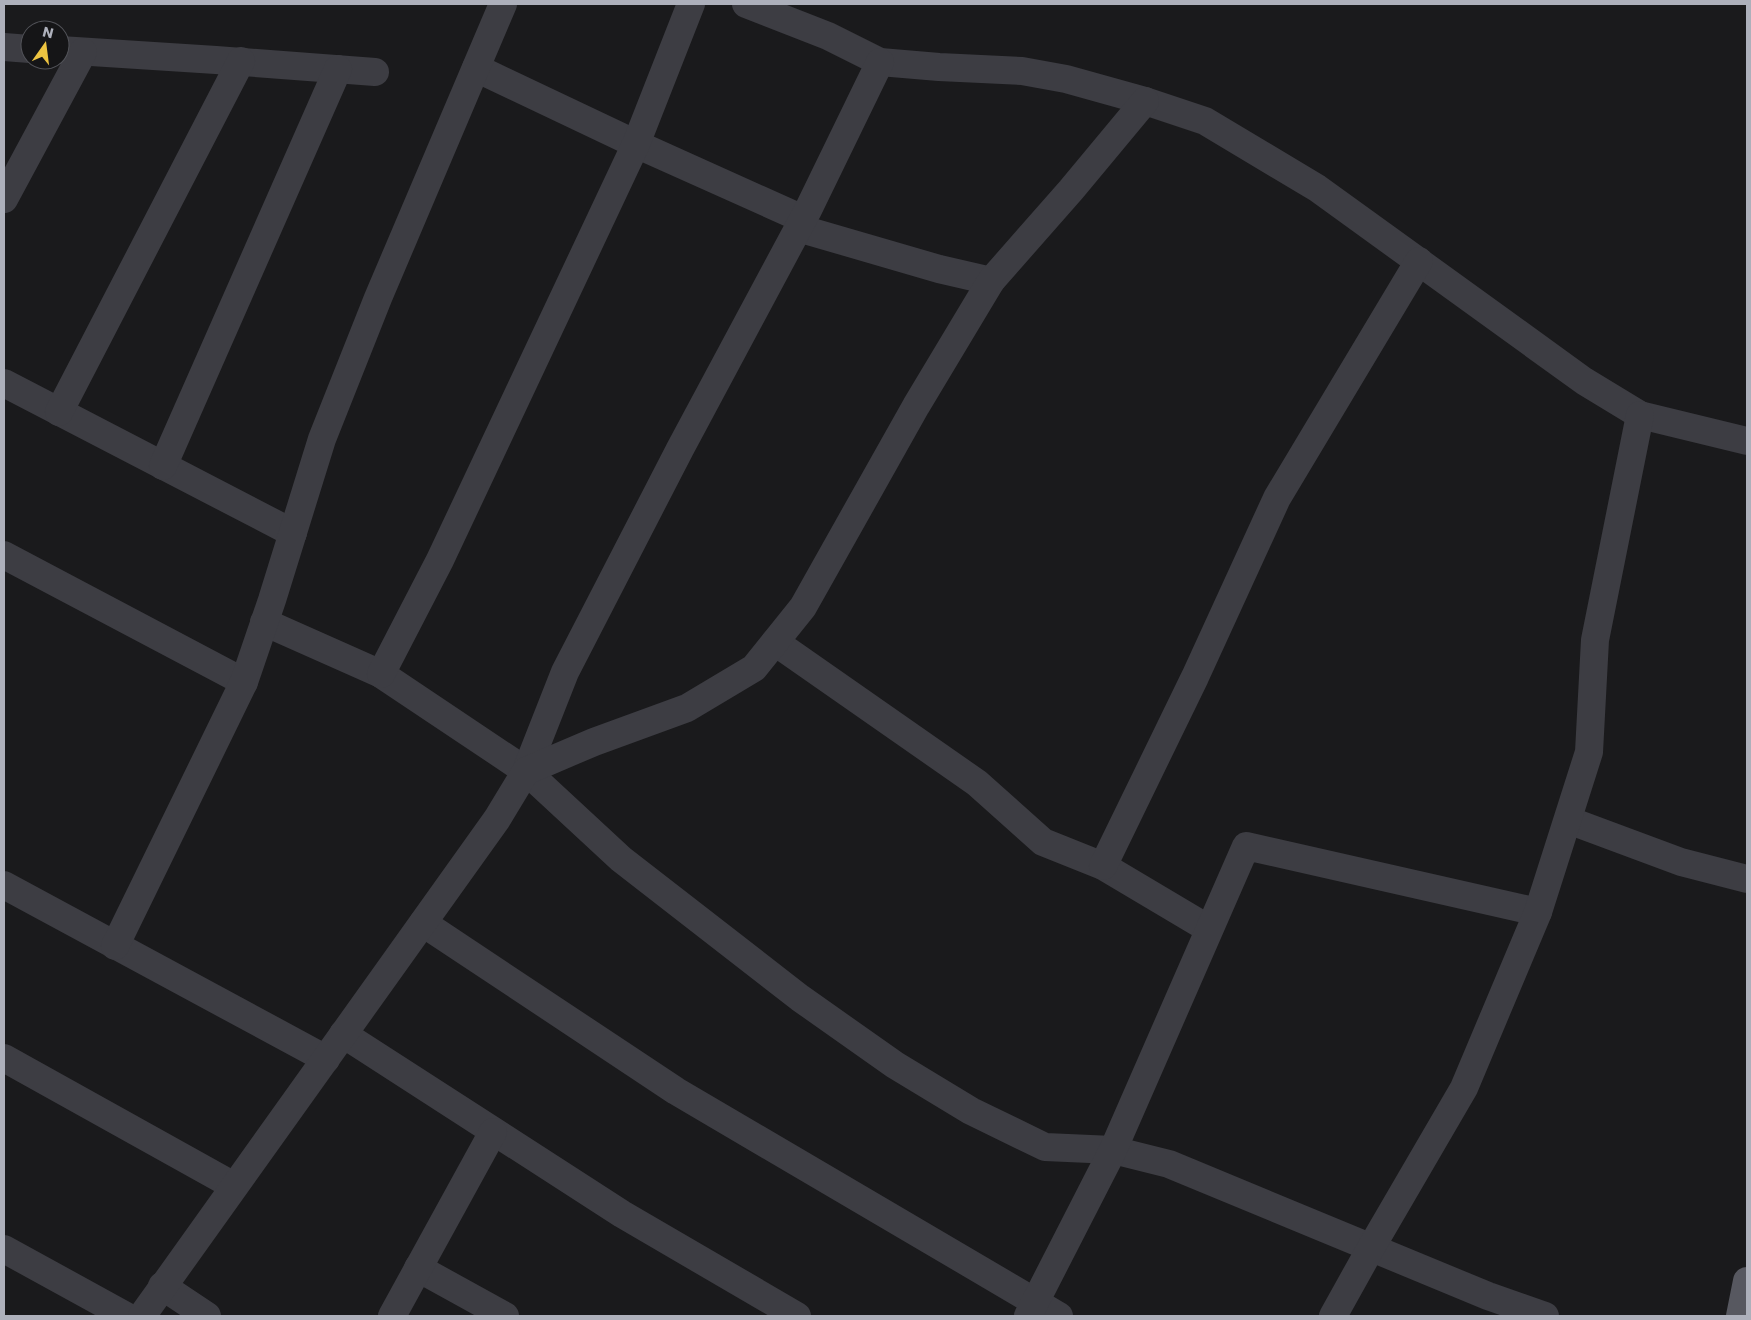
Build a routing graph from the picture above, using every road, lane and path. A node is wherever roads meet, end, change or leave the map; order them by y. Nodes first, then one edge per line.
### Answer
1 (503, 4) edge
2 (691, 4) edge
3 (746, 4) edge
4 (4, 47) edge
5 (20, 48) edge
6 (71, 51) edge
7 (241, 61) junction
8 (880, 62) junction
9 (476, 68) junction
10 (338, 69) junction
11 (375, 72) dead end
12 (1145, 101) junction
13 (636, 144) junction
14 (4, 199) edge
15 (801, 224) junction
16 (1418, 261) junction
17 (991, 280) junction
18 (4, 383) edge
19 (59, 412) junction
20 (1640, 415) junction
21 (1747, 441) edge
22 (163, 466) junction
23 (293, 533) junction
24 (4, 555) edge
25 (264, 622) junction
26 (775, 642) junction
27 (381, 674) junction
28 (244, 682) junction
29 (526, 771) junction
30 (1568, 820) junction
31 (1103, 866) junction
32 (1747, 879) edge
33 (4, 885) edge
34 (1538, 912) junction
35 (423, 922) junction
36 (1209, 930) junction
37 (115, 946) junction
38 (343, 1034) junction
39 (4, 1058) edge
40 (326, 1059) junction
41 (493, 1132) junction
42 (1113, 1150) junction
43 (234, 1186) junction
44 (1372, 1246) junction
45 (4, 1249) edge
46 (418, 1268) junction
47 (1747, 1281) edge
48 (162, 1286) junction
49 (1032, 1309) edge
50 (126, 1316) edge
51 (142, 1316) edge
52 (207, 1316) edge
53 (392, 1316) edge
54 (505, 1316) edge
55 (797, 1316) edge
56 (1059, 1316) edge
57 (1333, 1316) edge
58 (1545, 1316) edge
59 (1740, 1316) edge

1 - 9 street
2 - 13 street
3 - 8 street
4 - 5 street
6 - 7 street
6 - 14 street
7 - 10 street
7 - 19 street
8 - 12 street
8 - 15 street
9 - 13 street
9 - 23 street
10 - 11 street
10 - 22 street
12 - 16 street
12 - 17 street
13 - 15 street
13 - 27 street
15 - 17 street
15 - 29 street
16 - 20 street
16 - 31 street
17 - 26 street
18 - 19 street
19 - 22 street
20 - 21 street
20 - 30 street
22 - 23 street
23 - 25 street
24 - 28 street
25 - 27 street
25 - 28 street
26 - 29 street
26 - 31 street
27 - 29 street
28 - 37 street
29 - 35 street
29 - 42 street
30 - 32 street
30 - 34 street
31 - 36 street
33 - 37 street
34 - 36 street
34 - 44 street
35 - 38 street
35 - 49 street
36 - 42 street
37 - 40 street
38 - 40 street
38 - 41 street
39 - 43 street
40 - 43 street
41 - 46 street
41 - 55 street
42 - 44 street
42 - 49 street
43 - 48 street
44 - 57 street
44 - 58 street
45 - 50 street
46 - 53 street
46 - 54 street
47 - 59 main road
48 - 51 street
48 - 52 street
49 - 56 street

